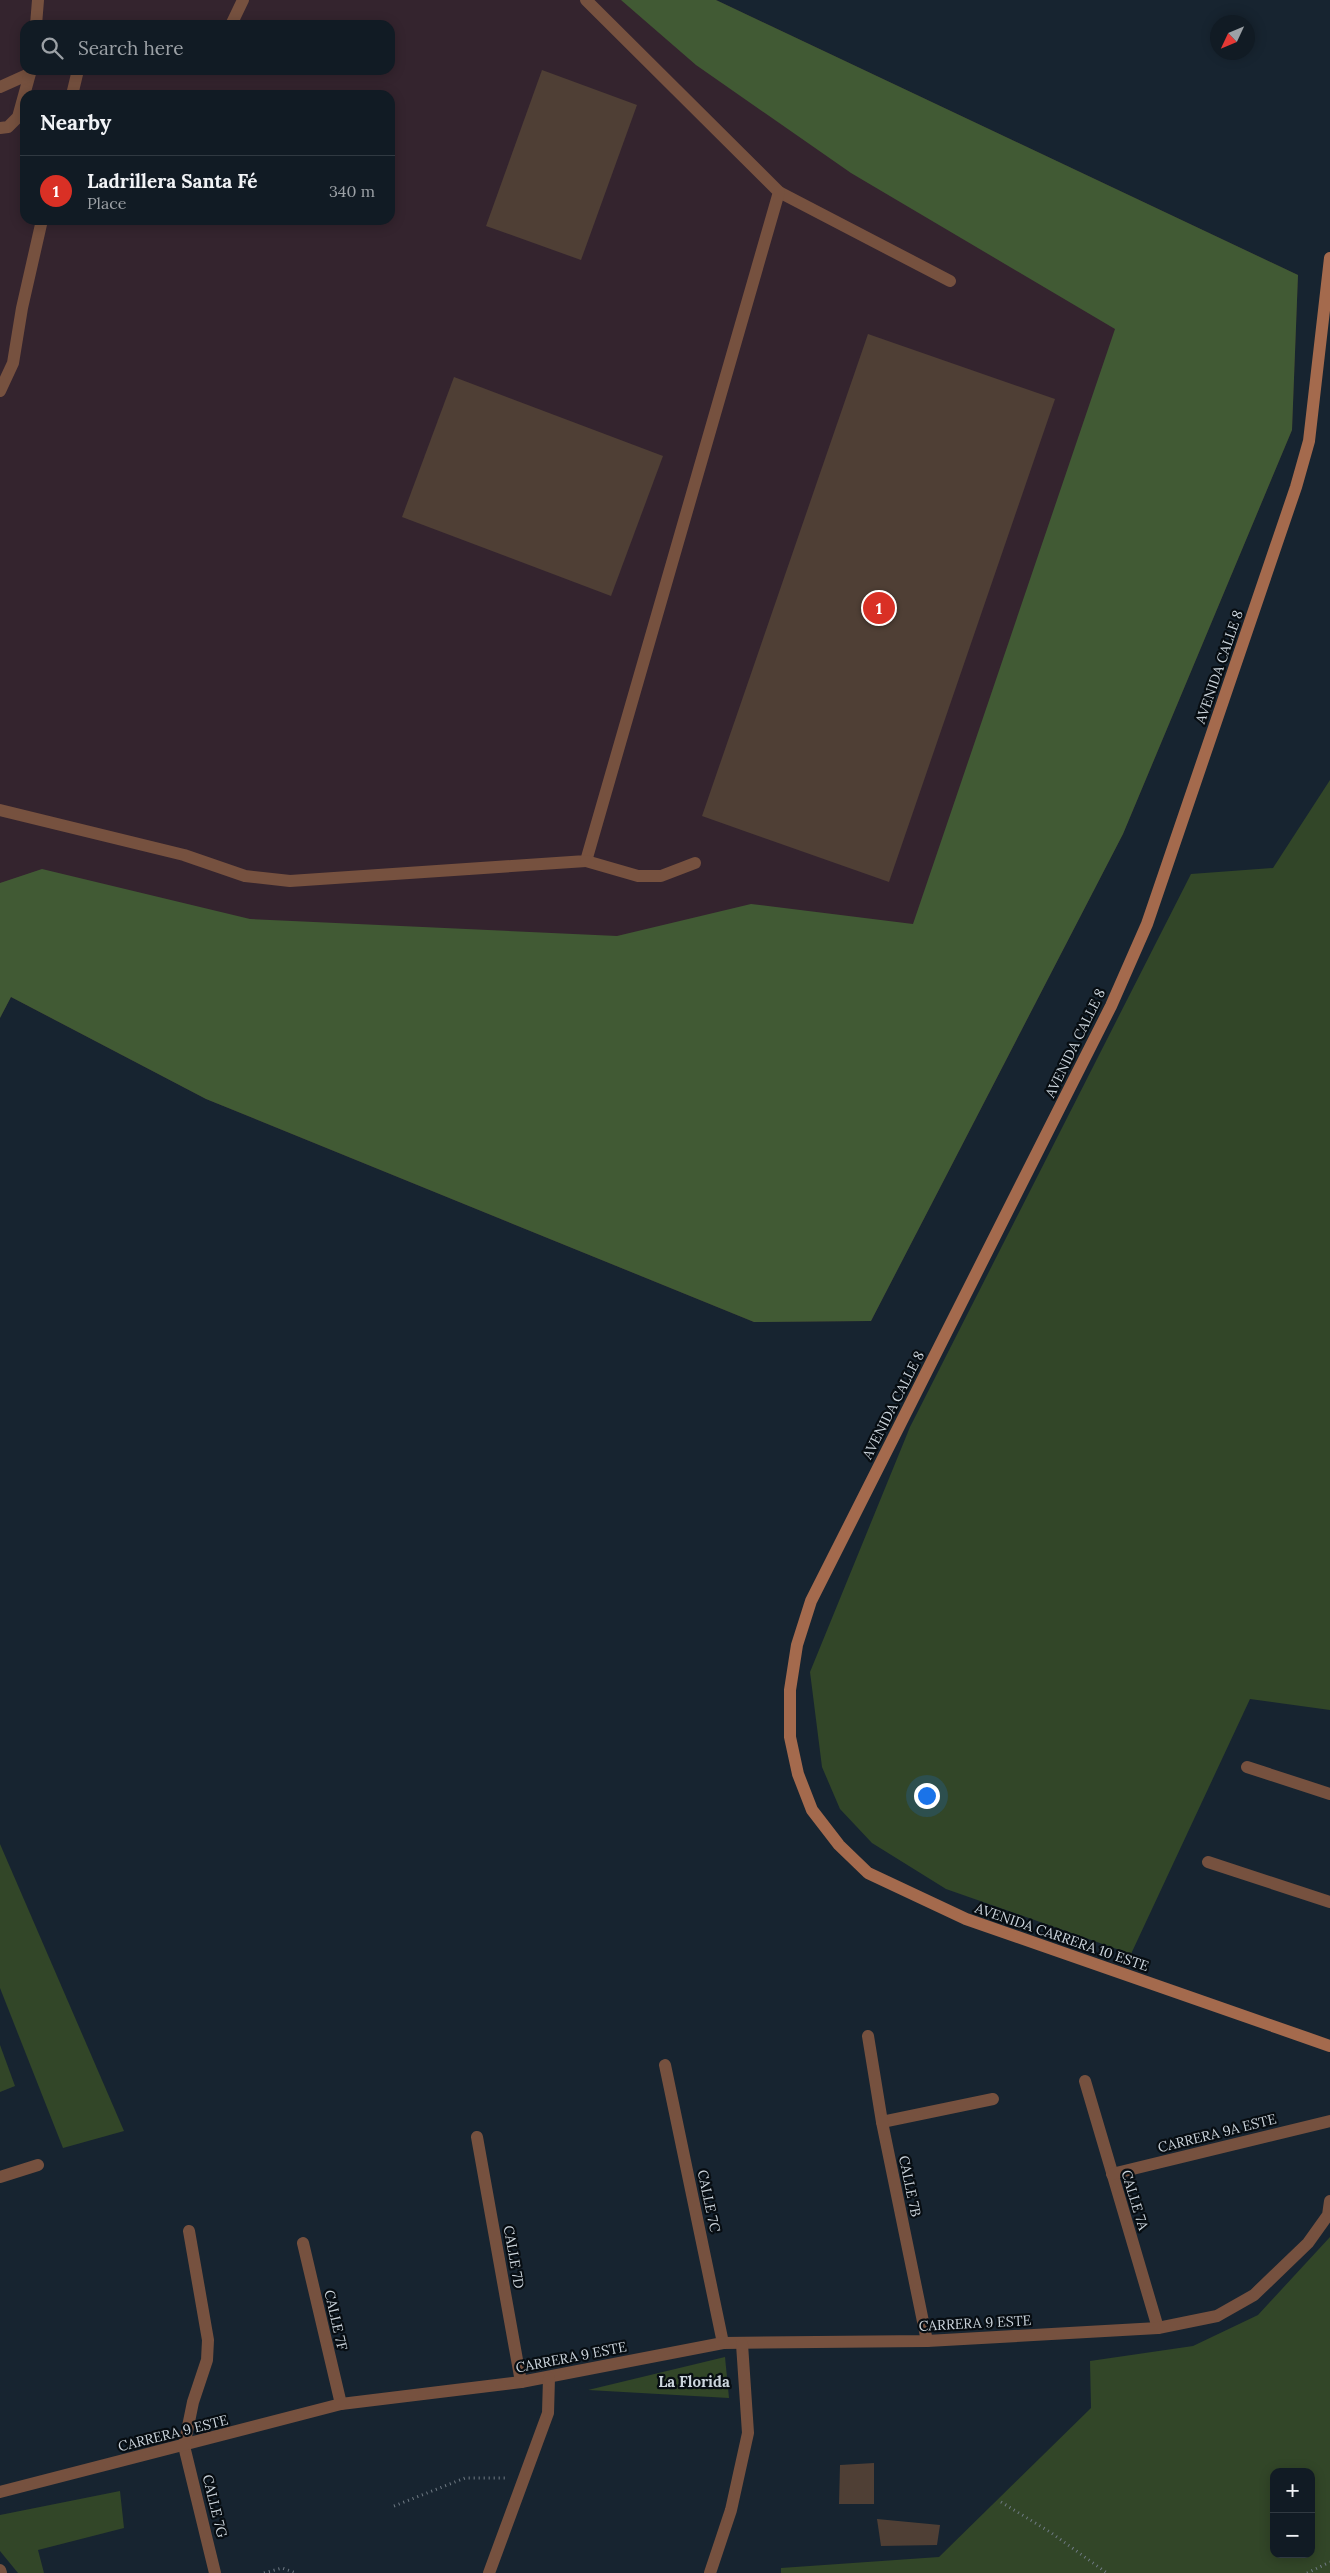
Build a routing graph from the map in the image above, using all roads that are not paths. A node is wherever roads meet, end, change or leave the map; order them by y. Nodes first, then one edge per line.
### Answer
1 (38, 0) edge
2 (243, 0) edge
3 (586, 0) edge
4 (36, 20) edge
5 (233, 20) edge
6 (24, 75) edge
7 (29, 75) edge
8 (77, 75) edge
9 (0, 86) edge
10 (25, 90) edge
11 (73, 90) edge
12 (20, 110) edge
13 (0, 128) edge
14 (779, 192) junction
15 (41, 225) edge
16 (1330, 258) edge
17 (950, 281) dead end
18 (0, 391) edge
19 (0, 810) edge
20 (586, 861) junction
21 (695, 863) dead end
22 (1246, 1767) dead end
23 (1330, 1794) edge
24 (812, 1810) joint
25 (1208, 1862) dead end
26 (1330, 1902) edge
27 (868, 2036) dead end
28 (1330, 2046) edge
29 (665, 2065) dead end
30 (1085, 2081) dead end
31 (993, 2099) dead end
32 (882, 2122) junction
33 (1330, 2122) edge
34 (477, 2137) dead end
35 (38, 2165) dead end
36 (1112, 2174) junction
37 (0, 2177) edge
38 (1330, 2201) edge
39 (189, 2231) dead end
40 (303, 2243) dead end
41 (1158, 2328) junction
42 (927, 2341) junction
43 (723, 2343) junction
44 (742, 2344) junction
45 (549, 2378) junction
46 (521, 2382) junction
47 (341, 2404) junction
48 (184, 2446) junction
49 (0, 2492) edge
50 (215, 2573) edge
51 (489, 2573) edge
52 (710, 2573) edge

1 - 4 street
2 - 5 street
3 - 14 street
6 - 9 street
7 - 10 street
8 - 11 street
12 - 13 street
14 - 17 street
14 - 20 street
15 - 18 street
16 - 24 main road, AVENIDA CALLE 8
19 - 20 street
20 - 21 street
22 - 23 street
24 - 28 main road, AVENIDA CARRERA 10 ESTE
25 - 26 street
27 - 32 street, CALLE 7B
29 - 43 street, CALLE 7C
30 - 36 street, CALLE 7A
31 - 32 street
32 - 42 street, CALLE 7B
33 - 36 street, CARRERA 9A ESTE
34 - 46 street, CALLE 7D
35 - 37 street
36 - 41 street, CALLE 7A
38 - 41 street, CARRERA 9 ESTE
39 - 48 street
40 - 47 street, CALLE 7F
41 - 42 street, CARRERA 9 ESTE
42 - 44 street, CARRERA 9 ESTE
43 - 44 street, CARRERA 9 ESTE
43 - 45 street, CARRERA 9 ESTE
44 - 52 street
45 - 46 street, CARRERA 9 ESTE
45 - 51 street
46 - 47 street, CARRERA 9 ESTE
47 - 48 street, CARRERA 9 ESTE
48 - 49 street, CARRERA 9 ESTE
48 - 50 street, CALLE 7G

